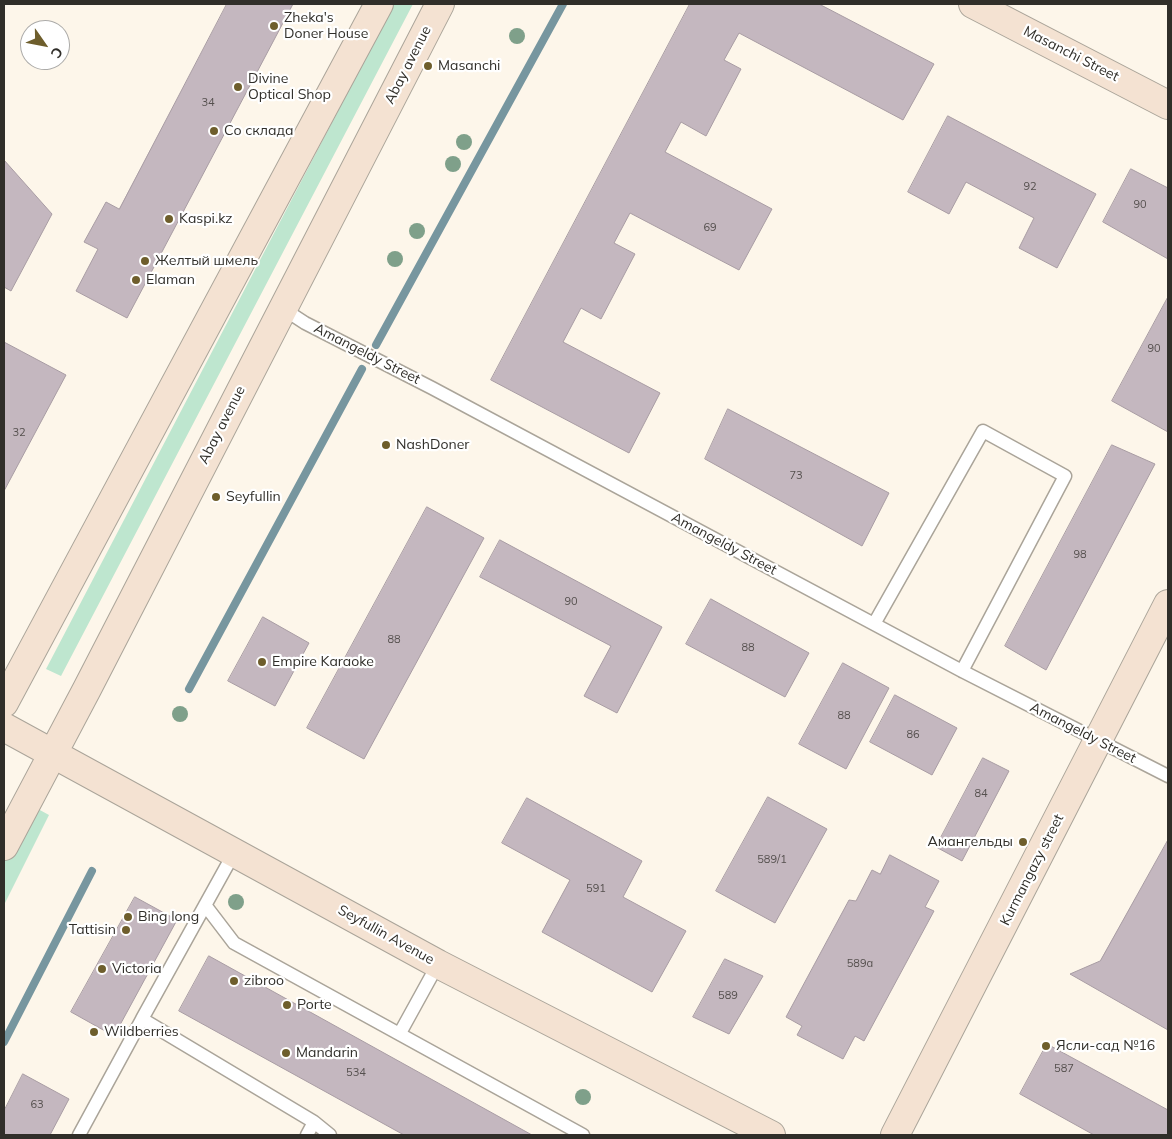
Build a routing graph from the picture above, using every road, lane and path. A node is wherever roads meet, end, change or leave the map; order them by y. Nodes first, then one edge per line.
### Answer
1 (379, 4) edge
2 (440, 4) edge
3 (973, 4) edge
4 (1168, 105) edge
5 (282, 308) junction
6 (1168, 604) edge
7 (874, 624) junction
8 (962, 671) junction
9 (4, 703) edge
10 (4, 728) edge
11 (1098, 740) junction
12 (52, 754) junction
13 (1168, 776) edge
14 (4, 846) edge
15 (234, 853) junction
16 (205, 905) junction
17 (438, 964) junction
18 (142, 1020) junction
19 (400, 1034) junction
20 (314, 1122) junction
21 (79, 1135) edge
22 (307, 1135) edge
23 (330, 1135) edge
24 (583, 1135) edge
25 (771, 1135) edge
26 (895, 1135) edge

1 - 9 main road
2 - 5 main road, Abay avenue
3 - 4 main road, Masanchi Street
5 - 7 lane, Amangeldy Street
5 - 12 main road, Abay avenue
6 - 11 main road, Kurmangazy street
7 - 8 lane, Amangeldy Street
7 - 8 lane
8 - 11 lane, Amangeldy Street
10 - 12 main road, Seyfullin Avenue
11 - 13 lane, Amangeldy Street
11 - 26 main road, Kurmangazy street
12 - 14 main road, Abay avenue
12 - 15 main road, Seyfullin Avenue
15 - 16 lane
15 - 17 main road, Seyfullin Avenue
16 - 18 lane
16 - 19 lane
17 - 19 lane
17 - 25 main road, Seyfullin Avenue
18 - 20 lane
18 - 21 lane
19 - 24 lane
20 - 22 lane
20 - 23 lane

